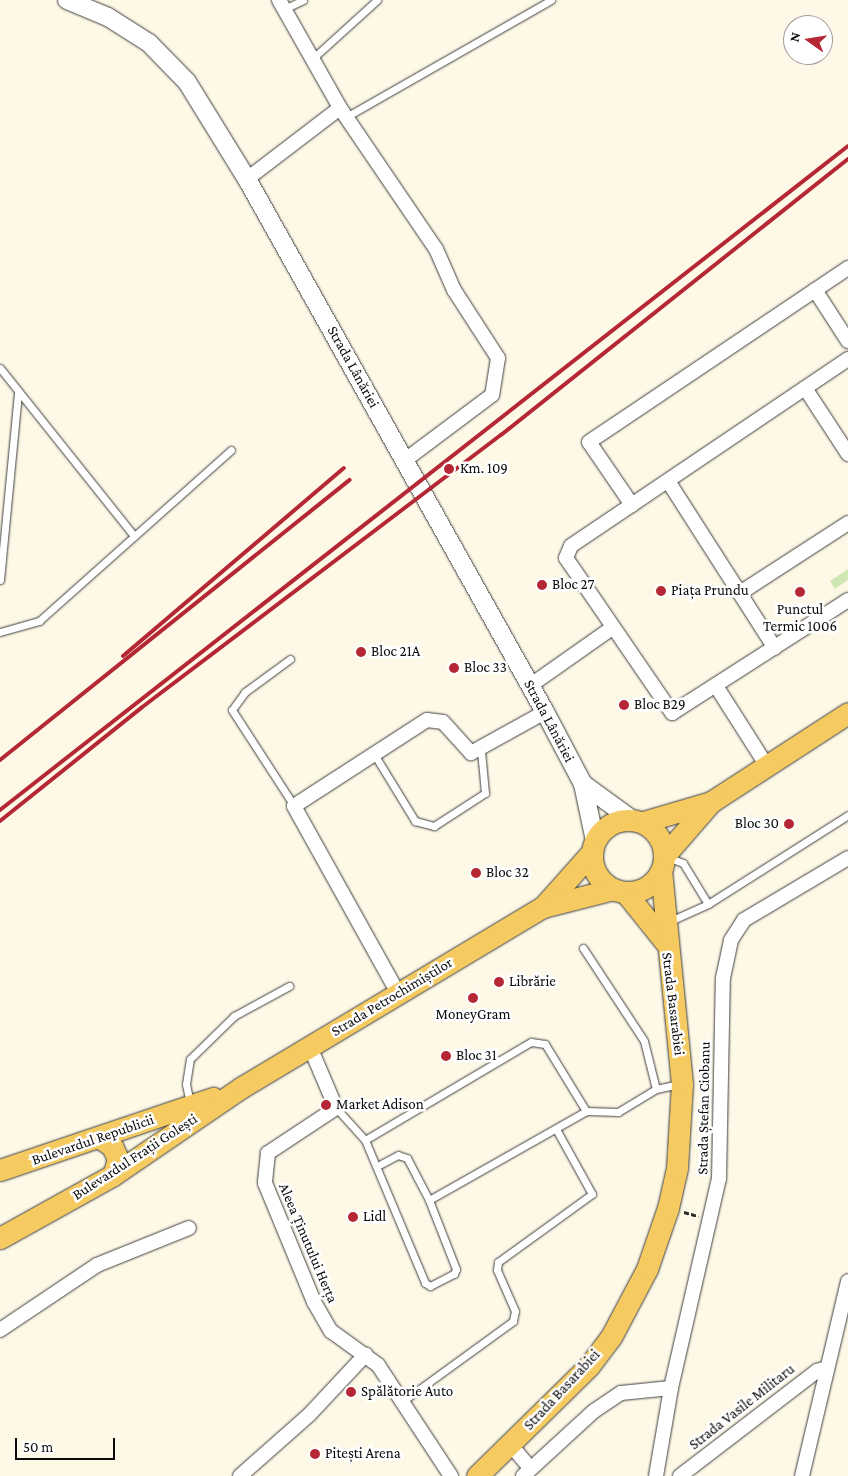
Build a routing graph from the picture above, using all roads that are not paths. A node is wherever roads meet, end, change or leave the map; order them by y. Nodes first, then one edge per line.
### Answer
1 (67, 0) edge
2 (302, 0) edge
3 (378, 0) edge
4 (551, 0) edge
5 (282, 5) edge
6 (312, 59) junction
7 (343, 113) junction
8 (247, 179) junction
9 (848, 268) edge
10 (815, 290) junction
11 (848, 341) edge
12 (848, 359) edge
13 (0, 368) edge
14 (805, 388) junction
15 (18, 392) junction
16 (231, 450) dead end
17 (848, 454) edge
18 (405, 460) junction
19 (668, 480) junction
20 (632, 505) junction
21 (848, 522) edge
22 (134, 536) junction
23 (0, 580) edge
24 (740, 593) junction
25 (848, 600) edge
26 (612, 628) junction
27 (0, 632) edge
28 (775, 648) junction
29 (290, 659) dead end
30 (531, 685) junction
31 (716, 686) junction
32 (545, 712) junction
33 (848, 713) edge
34 (481, 751) junction
35 (374, 754) junction
36 (767, 766) junction
37 (583, 784) junction
38 (711, 802) junction
39 (294, 806) junction
40 (848, 815) edge
41 (637, 821) junction
42 (594, 846) junction
43 (848, 858) edge
44 (663, 863) junction
45 (619, 890) junction
46 (708, 904) junction
47 (542, 907) junction
48 (665, 933) junction
49 (583, 948) dead end
50 (289, 986) dead end
51 (398, 994) junction
52 (310, 1046) junction
53 (682, 1084) junction
54 (242, 1087) junction
55 (656, 1089) junction
56 (191, 1106) junction
57 (336, 1108) junction
58 (586, 1111) junction
59 (556, 1129) junction
60 (100, 1138) junction
61 (365, 1140) junction
62 (377, 1166) junction
63 (0, 1170) edge
64 (113, 1175) junction
65 (429, 1200) junction
66 (189, 1228) dead end
67 (0, 1238) edge
68 (847, 1288) edge
69 (0, 1330) edge
70 (366, 1354) junction
71 (827, 1368) junction
72 (671, 1388) junction
73 (403, 1401) junction
74 (510, 1444) junction
75 (526, 1472) edge
76 (240, 1476) edge
77 (451, 1476) edge
78 (477, 1476) edge
79 (656, 1476) edge
80 (680, 1476) edge
81 (802, 1476) edge

1 - 8 street, Strada Lânăriei
2 - 5 lane
3 - 6 lane
4 - 7 lane
5 - 6 street
6 - 7 street
7 - 8 street
7 - 18 street
8 - 18 street, Strada Lânăriei
9 - 10 street
10 - 11 street
10 - 20 street
12 - 14 street
13 - 15 lane
14 - 17 street
14 - 19 street
15 - 22 lane
15 - 23 lane
16 - 22 lane
18 - 30 street, Strada Lânăriei
19 - 20 street
19 - 24 street
20 - 26 street
21 - 24 street
22 - 27 lane
24 - 28 street
25 - 28 street
26 - 30 street
26 - 31 street
28 - 31 street
29 - 39 lane
30 - 32 street, Strada Lânăriei
31 - 36 street
32 - 34 street
32 - 37 street, Strada Lânăriei
33 - 36 main road
34 - 35 street
34 - 35 lane
35 - 39 street
36 - 38 main road
37 - 41 street
37 - 42 street
38 - 41 main road
38 - 44 main road
39 - 51 street
40 - 46 lane
41 - 42 main road
41 - 44 main road
42 - 45 main road
42 - 47 main road, Strada Petrochimiștilor
43 - 72 street, Strada Ștefan Ciobanu
44 - 45 main road
44 - 46 lane
44 - 48 main road, Strada Basarabiei
45 - 47 main road, Strada Petrochimiștilor
45 - 48 main road, Strada Basarabiei
46 - 48 lane
47 - 51 main road, Strada Petrochimiștilor
48 - 53 main road, Strada Basarabiei
49 - 55 lane
50 - 56 lane
51 - 52 main road, Strada Petrochimiștilor
52 - 54 main road, Strada Petrochimiștilor
52 - 57 street
53 - 55 lane
53 - 74 main road, Strada Basarabiei
54 - 56 main road, Bulevardul Republicii
54 - 64 main road, Bulevardul Frații Golești
55 - 58 lane
56 - 60 main road, Bulevardul Republicii
57 - 61 lane
57 - 70 street, Aleea Ținutului Herța
58 - 59 lane
58 - 61 lane
59 - 65 lane
59 - 73 lane
60 - 63 main road, Bulevardul Republicii
60 - 64 main road
61 - 62 lane
62 - 65 lane
62 - 65 lane
64 - 67 main road, Bulevardul Frații Golești
66 - 69 street
68 - 71 street
70 - 73 street, Aleea Ținutului Herța
70 - 76 street
71 - 80 street, Strada Vasile Militaru
71 - 81 street
72 - 75 street
72 - 79 street, Strada Ștefan Ciobanu
73 - 77 street, Aleea Ținutului Herța
74 - 75 street
74 - 78 main road, Strada Basarabiei

